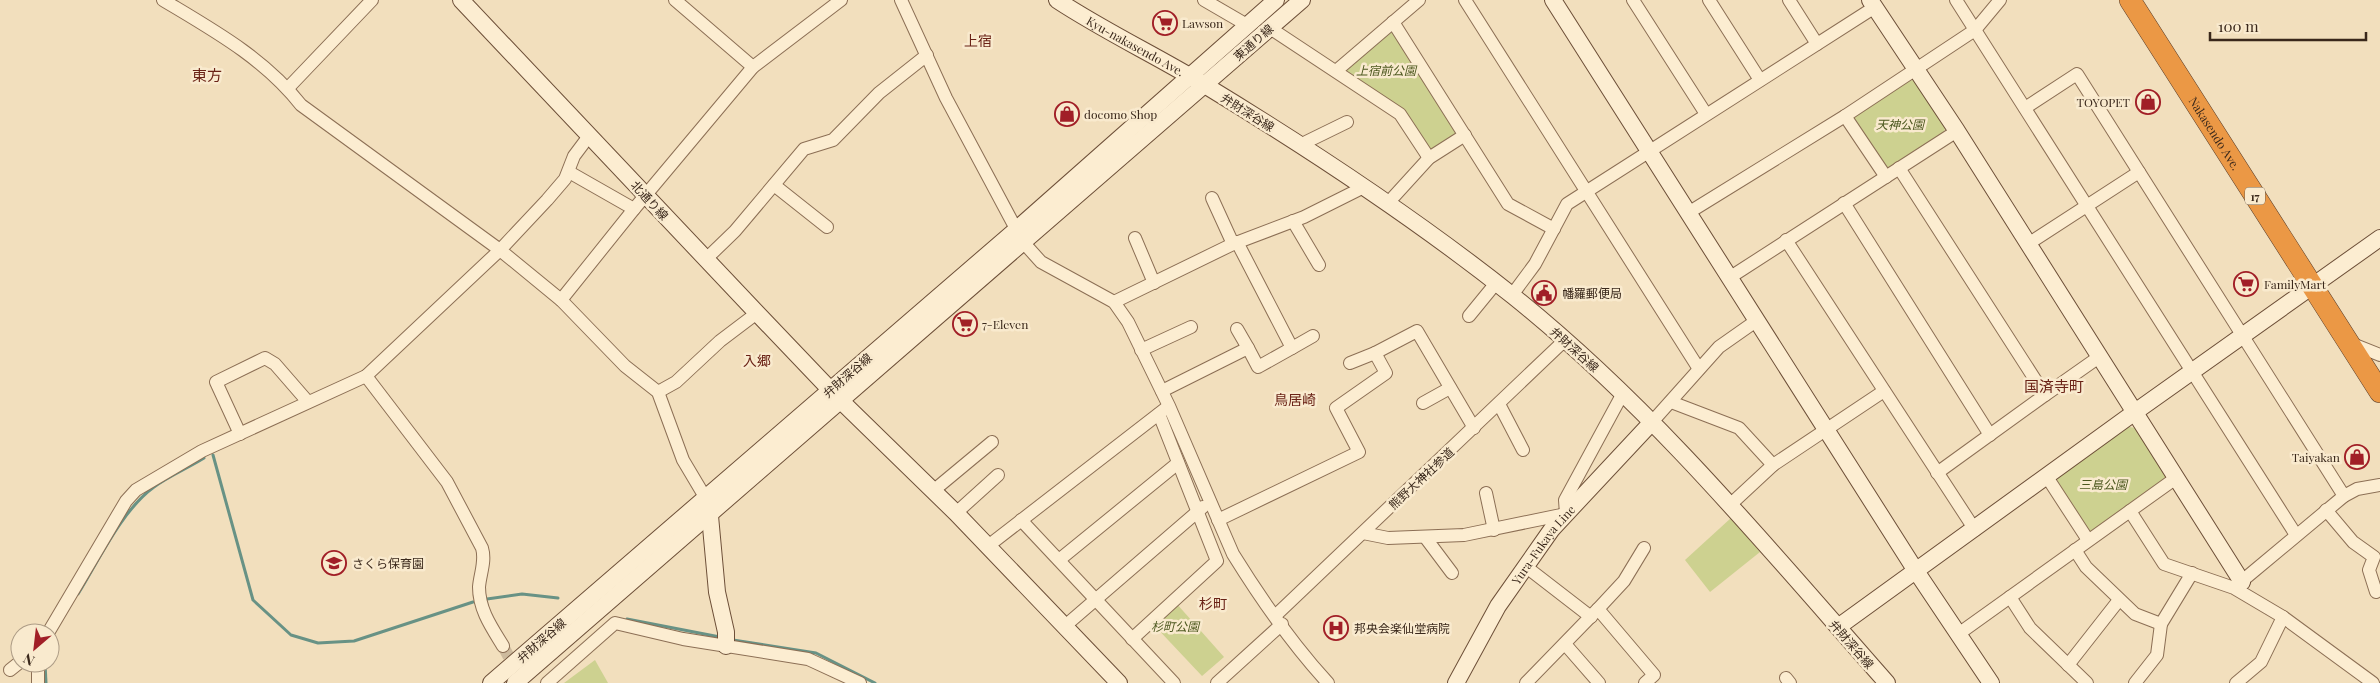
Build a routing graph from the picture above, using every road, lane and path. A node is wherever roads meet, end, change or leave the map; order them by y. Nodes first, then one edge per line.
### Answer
1 (162, 0) edge
2 (372, 0) edge
3 (461, 0) edge
4 (675, 0) edge
5 (841, 0) edge
6 (901, 0) edge
7 (1057, 0) edge
8 (1204, 0) edge
9 (1276, 0) edge
10 (1302, 0) edge
11 (1419, 0) edge
12 (1466, 0) edge
13 (1553, 0) edge
14 (1633, 0) edge
15 (1709, 0) edge
16 (1789, 0) edge
17 (1956, 0) edge
18 (2000, 0) edge
19 (2130, 0) edge
20 (1873, 4) edge
21 (1392, 22) junction
22 (1247, 25) junction
23 (1270, 28) junction
24 (1975, 30) junction
25 (1817, 44) junction
26 (927, 55) junction
27 (754, 67) junction
28 (1916, 69) junction
29 (1336, 71) junction
30 (1189, 76) junction
31 (1760, 80) junction
32 (1204, 85) junction
33 (288, 88) junction
34 (2025, 108) junction
35 (1706, 114) junction
36 (1845, 116) junction
37 (1347, 122) dead end
38 (1957, 131) junction
39 (1465, 135) junction
40 (589, 136) junction
41 (1300, 145) junction
42 (1648, 151) junction
43 (1429, 158) junction
44 (1899, 168) junction
45 (569, 172) junction
46 (2139, 172) junction
47 (1886, 177) junction
48 (774, 185) junction
49 (1364, 187) junction
50 (1586, 190) junction
51 (646, 195) junction
52 (1212, 198) dead end
53 (1388, 203) junction
54 (1844, 203) junction
55 (2088, 205) junction
56 (634, 209) junction
57 (1688, 213) junction
58 (1293, 221) junction
59 (828, 227) dead end
60 (1554, 229) junction
61 (1020, 236) junction
62 (1135, 238) dead end
63 (2380, 238) edge
64 (1786, 240) junction
65 (1235, 243) junction
66 (2028, 244) junction
67 (500, 250) junction
68 (706, 259) junction
69 (1319, 265) dead end
70 (1729, 278) junction
71 (1154, 283) junction
72 (1496, 283) junction
73 (2314, 286) junction
74 (1512, 295) junction
75 (561, 300) junction
76 (1114, 302) junction
77 (756, 313) junction
78 (1469, 316) dead end
79 (1756, 321) junction
80 (1191, 327) dead end
81 (1237, 329) dead end
82 (2243, 335) junction
83 (1313, 336) dead end
84 (1566, 340) junction
85 (2350, 343) junction
86 (1248, 348) junction
87 (1292, 348) junction
88 (1141, 350) junction
89 (1375, 353) junction
90 (2380, 355) edge
91 (2099, 356) junction
92 (1350, 363) dead end
93 (1699, 369) junction
94 (2193, 372) junction
95 (366, 376) junction
96 (1450, 388) junction
97 (1162, 391) junction
98 (1884, 391) junction
99 (658, 392) junction
100 (2380, 392) edge
101 (1623, 393) junction
102 (835, 395) junction
103 (2045, 396) junction
104 (308, 402) junction
105 (1671, 402) junction
106 (1423, 403) dead end
107 (1499, 404) junction
108 (1169, 406) junction
109 (2135, 412) junction
110 (1159, 414) junction
111 (1652, 422) junction
112 (1474, 428) junction
113 (1825, 429) junction
114 (240, 434) junction
115 (1990, 435) junction
116 (992, 442) dead end
117 (1523, 450) dead end
118 (1178, 464) junction
119 (1773, 465) junction
120 (1937, 473) junction
121 (998, 475) dead end
122 (2047, 477) junction
123 (2176, 478) junction
124 (2380, 485) edge
125 (933, 491) junction
126 (1486, 493) dead end
127 (2344, 496) junction
128 (705, 497) junction
129 (1209, 502) junction
130 (1731, 504) junction
131 (2326, 510) junction
132 (2130, 511) junction
133 (1198, 512) junction
134 (956, 513) junction
135 (1566, 514) junction
136 (710, 516) junction
137 (1022, 520) junction
138 (1218, 520) junction
139 (1494, 530) junction
140 (1974, 530) junction
141 (1363, 532) junction
142 (2296, 535) junction
143 (1425, 537) junction
144 (2088, 540) junction
145 (988, 546) junction
146 (1644, 548) dead end
147 (2075, 550) junction
148 (1059, 560) junction
149 (1524, 566) junction
150 (1916, 571) junction
151 (1452, 572) dead end
152 (2192, 572) junction
153 (2238, 585) junction
154 (2376, 592) dead end
155 (2010, 597) junction
156 (1094, 599) junction
157 (2119, 600) junction
158 (1595, 613) junction
159 (2283, 617) junction
160 (1279, 620) junction
161 (54, 623) edge
162 (2161, 624) junction
163 (1065, 626) junction
164 (1838, 627) junction
165 (1957, 635) junction
166 (1132, 638) junction
167 (1565, 644) junction
168 (503, 646) tunnel mouth
169 (726, 646) junction
170 (2068, 665) junction
171 (1325, 682) edge
172 (491, 683) edge
173 (515, 683) edge
174 (547, 683) edge
175 (860, 683) edge
176 (1119, 683) edge
177 (1174, 683) edge
178 (1217, 683) edge
179 (1456, 683) edge
180 (1526, 683) edge
181 (1599, 683) edge
182 (1645, 683) edge
183 (1886, 683) edge
184 (1991, 683) edge
185 (2086, 683) edge
186 (2135, 683) edge
187 (2236, 683) edge
188 (2373, 683) edge

1 - 33 street
2 - 33 street
3 - 40 street, 北通り線
4 - 27 street
5 - 27 street
6 - 26 street
7 - 30 street, Kyu-nakasendo Ave.
8 - 22 street
9 - 22 street, 東通り線
10 - 23 street, 東通り線
11 - 21 street
12 - 50 street
13 - 42 street
14 - 35 street
15 - 31 street
16 - 25 street
17 - 24 street
18 - 24 street
19 - 73 highway, Nakasendo Ave. / 17
20 - 25 street
20 - 28 street
21 - 29 street
21 - 39 street
22 - 30 street, 東通り線
23 - 29 street
23 - 32 street, 東通り線
24 - 28 street
24 - 34 street
25 - 31 street
26 - 48 street
26 - 61 street
27 - 51 street
28 - 36 street
28 - 38 street
29 - 43 street
30 - 32 street, 弁財深谷線
30 - 61 street, 弁財深谷線
31 - 35 street
32 - 41 street, 弁財深谷線
32 - 61 street, 弁財深谷線
33 - 67 street
34 - 46 street
34 - 55 street
35 - 42 street
36 - 47 street
36 - 57 street
37 - 41 street
38 - 44 street
38 - 66 street
39 - 43 street
39 - 60 street
40 - 45 street
40 - 51 street, 北通り線
41 - 49 street, 弁財深谷線
42 - 50 street
42 - 57 street
43 - 53 street
44 - 47 street
44 - 103 street
45 - 56 street
45 - 67 street
46 - 55 street
46 - 82 street
47 - 54 street
48 - 59 street
48 - 68 street
49 - 53 street, 弁財深谷線
49 - 58 street
50 - 60 street
50 - 93 street
51 - 56 street
51 - 68 street, 北通り線
52 - 65 street
53 - 72 street, 弁財深谷線
54 - 64 street
54 - 115 street
55 - 66 street
55 - 94 street
56 - 75 street
57 - 70 street
58 - 65 street
58 - 69 street
60 - 74 street
61 - 76 street
61 - 102 street, 弁財深谷線
62 - 71 street
63 - 73 street
64 - 70 street
64 - 98 street
65 - 71 street
65 - 87 street
66 - 91 street
67 - 75 street
67 - 95 street
68 - 77 street, 北通り線
70 - 79 street
71 - 76 street
72 - 74 street, 弁財深谷線
72 - 78 street
73 - 82 street
73 - 85 highway, Nakasendo Ave. / 17
74 - 84 street, 弁財深谷線
75 - 99 street
76 - 88 street
77 - 99 street
77 - 102 street, 北通り線
79 - 93 street
79 - 113 street
80 - 88 street
81 - 86 street
82 - 94 street
82 - 127 street
83 - 87 street
84 - 101 street, 弁財深谷線
84 - 107 street, 熊野大神社参道
85 - 90 street
85 - 100 highway, Nakasendo Ave. / 17
86 - 87 street
86 - 97 street
88 - 97 street
89 - 92 street
89 - 96 street
89 - 138 street
91 - 103 street
91 - 109 street
93 - 105 street
94 - 109 street
94 - 142 street
95 - 104 street
95 - 168 street
96 - 106 street
96 - 112 street
97 - 108 street
98 - 113 street
98 - 120 street
99 - 128 street
101 - 111 street, 弁財深谷線
101 - 135 street
102 - 125 street, 北通り線
102 - 128 street, 弁財深谷線
102 - 136 street, 弁財深谷線
103 - 115 street
104 - 114 street
104 - 114 street
105 - 111 street
105 - 119 street
107 - 112 street, 熊野大神社参道
107 - 117 street
108 - 110 street
108 - 129 street
109 - 122 street
109 - 123 street
110 - 118 street
110 - 137 street
111 - 130 street, 弁財深谷線
111 - 135 street, Yura-Fukaya Line
112 - 141 street, 熊野大神社参道
113 - 119 street
113 - 150 street
114 - 161 street
115 - 120 street
116 - 125 street
118 - 133 street
118 - 148 street
119 - 130 street
120 - 140 street
121 - 134 street
122 - 140 street
122 - 144 street
123 - 132 street
123 - 153 street
124 - 127 street
125 - 134 street, 北通り線
126 - 139 street
127 - 131 street
128 - 136 street
128 - 172 street, 弁財深谷線
129 - 133 street
129 - 138 street
130 - 164 street, 弁財深谷線
131 - 142 street
131 - 154 street
132 - 144 street
132 - 152 street
133 - 156 street
133 - 166 street
134 - 145 street, 北通り線
135 - 139 street
135 - 149 street, Yura-Fukaya Line
136 - 169 street
136 - 173 street, 弁財深谷線
137 - 145 street
137 - 148 street
138 - 160 street
139 - 143 street
140 - 150 street
141 - 143 street
141 - 160 street, 熊野大神社参道
142 - 153 street
143 - 151 street
144 - 147 street
145 - 163 street, 北通り線
146 - 158 street
147 - 155 street
147 - 157 street
148 - 156 street
149 - 158 street
149 - 179 street, Yura-Fukaya Line
150 - 164 street
150 - 165 street
152 - 153 street
152 - 162 street
153 - 159 street
155 - 165 street
155 - 170 street
156 - 163 street
156 - 166 street
157 - 162 street
157 - 170 street
158 - 167 street
158 - 182 street
159 - 187 street
159 - 188 street
160 - 171 street
160 - 178 street, 熊野大神社参道
162 - 186 street
163 - 176 street, 北通り線
164 - 183 street, 弁財深谷線
165 - 184 street
166 - 177 street
167 - 180 street
167 - 181 street
169 - 174 street
169 - 175 street
170 - 185 street

